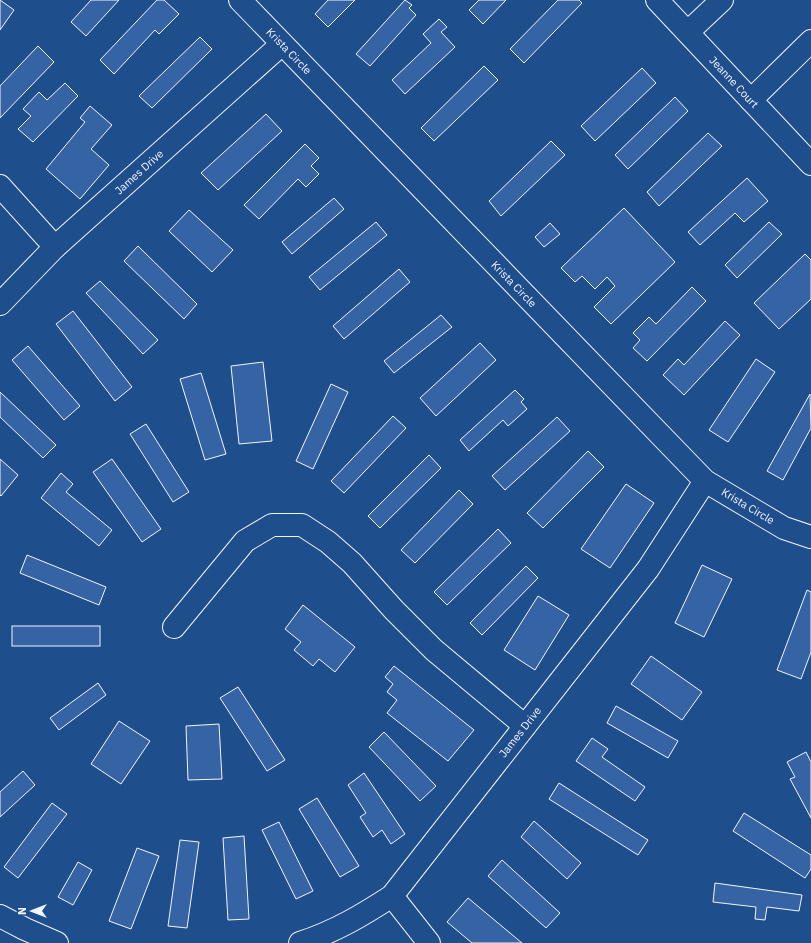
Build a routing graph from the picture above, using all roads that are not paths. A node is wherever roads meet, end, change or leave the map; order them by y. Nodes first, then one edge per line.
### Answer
1 (240, 0) edge
2 (657, 0) edge
3 (722, 0) edge
4 (688, 32) junction
5 (811, 41) edge
6 (282, 44) junction
7 (751, 100) junction
8 (811, 164) edge
9 (0, 186) edge
10 (55, 247) junction
11 (0, 304) edge
12 (705, 481) junction
13 (811, 537) edge
14 (174, 627) dead end
15 (525, 726) junction
16 (392, 896) junction
17 (0, 916) edge
18 (57, 943) edge
19 (300, 943) edge
20 (429, 943) edge

1 - 6 street, Krista Circle
2 - 4 street, Jeanne Court
3 - 4 street
4 - 7 street, Jeanne Court
5 - 7 street
6 - 10 street, James Drive
6 - 12 street, Krista Circle
7 - 8 street, Jeanne Court
9 - 10 street
10 - 11 street, James Drive
12 - 13 street, Krista Circle
12 - 15 street, James Drive
14 - 15 street
15 - 16 street, James Drive
16 - 19 street, James Drive
16 - 20 street
17 - 18 street

